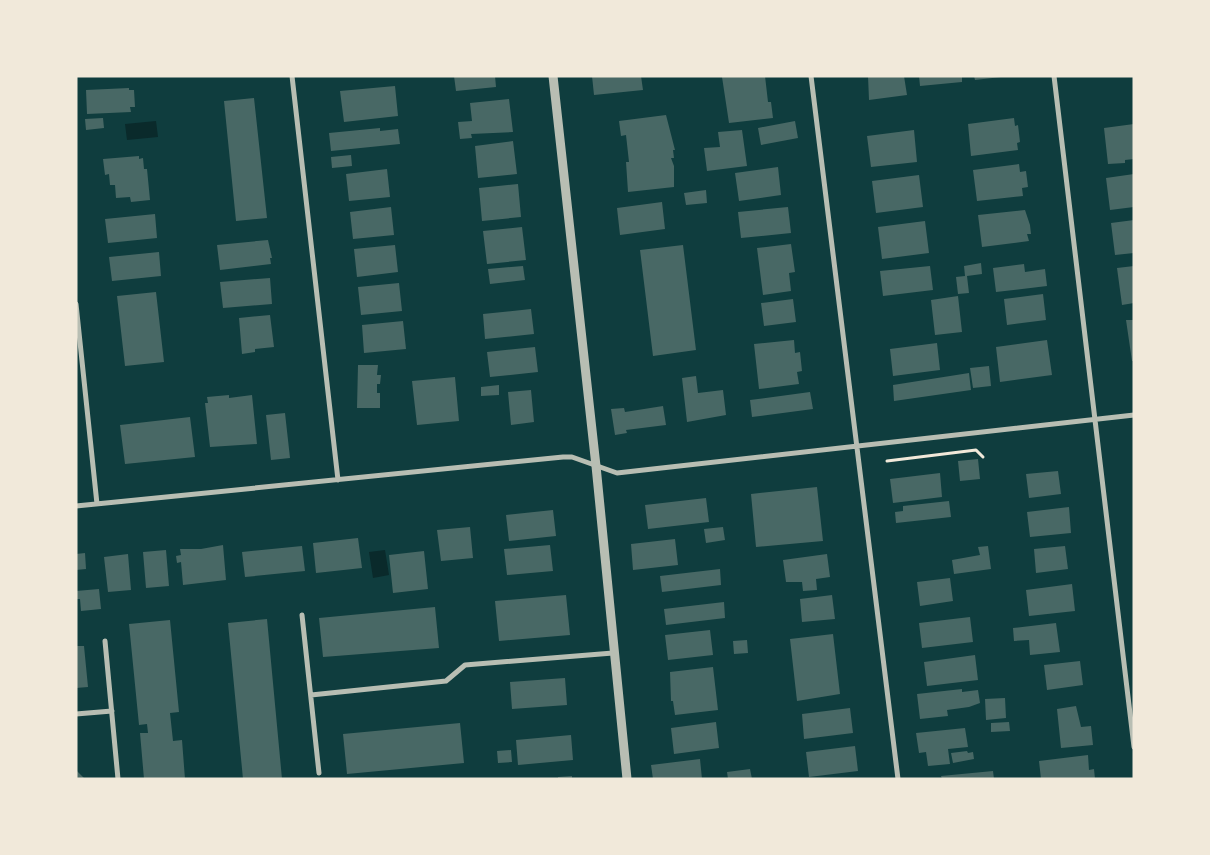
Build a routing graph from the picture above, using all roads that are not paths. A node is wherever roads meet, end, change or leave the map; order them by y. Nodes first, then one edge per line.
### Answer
1 (292, 76) edge
2 (553, 76) edge
3 (811, 76) edge
4 (1054, 76) edge
5 (76, 304) edge
6 (1134, 414) edge
7 (1094, 420) junction
8 (857, 445) junction
9 (596, 466) junction
10 (338, 480) junction
11 (97, 504) junction
12 (76, 506) edge
13 (302, 615) dead end
14 (105, 641) dead end
15 (613, 653) junction
16 (312, 695) junction
17 (112, 711) junction
18 (76, 714) edge
19 (1134, 747) edge
20 (319, 774) dead end
21 (118, 779) edge
22 (627, 779) edge
23 (898, 779) edge

1 - 10 street
2 - 9 street
3 - 8 street
4 - 7 street
5 - 11 street
6 - 7 street
7 - 8 street
7 - 19 street
8 - 9 street
8 - 23 street
9 - 10 street
9 - 15 street
10 - 11 street
11 - 12 street
13 - 16 street
14 - 17 street
15 - 16 street
15 - 22 street
16 - 20 street
17 - 18 street
17 - 21 street

